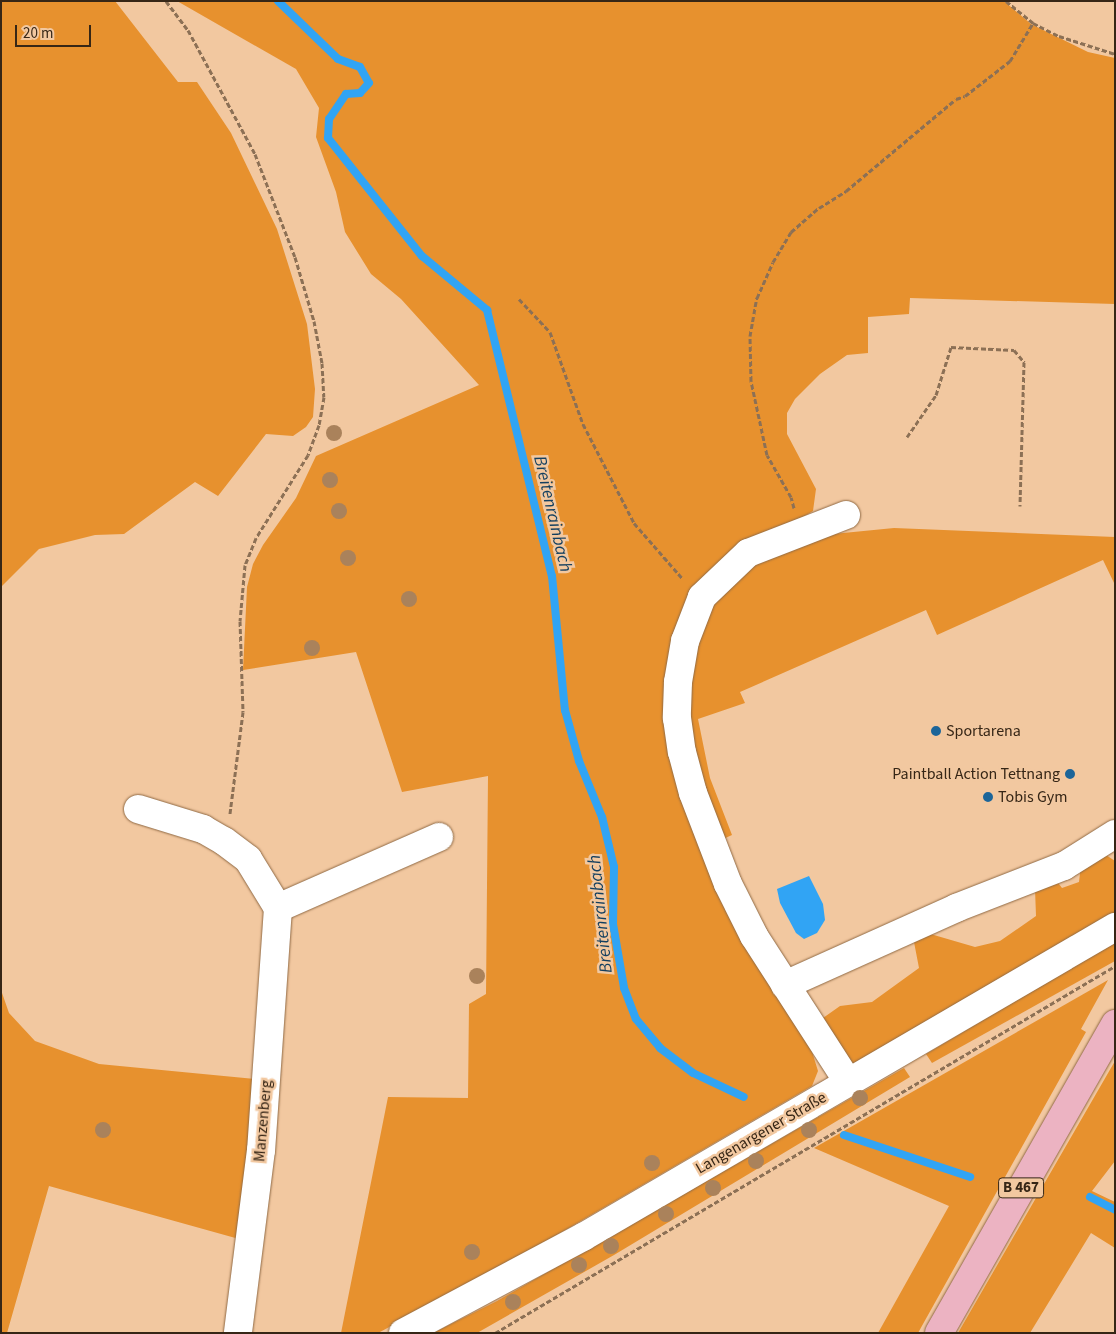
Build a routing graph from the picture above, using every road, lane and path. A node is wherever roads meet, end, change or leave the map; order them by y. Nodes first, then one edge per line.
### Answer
1 (166, 1) edge
2 (1006, 1) edge
3 (1033, 23) junction
4 (1115, 54) edge
5 (519, 299) dead end
6 (907, 437) dead end
7 (1020, 506) dead end
8 (846, 515) dead end
9 (800, 531) junction
10 (702, 597) junction
11 (138, 809) dead end
12 (1115, 834) edge
13 (439, 838) dead end
14 (224, 841) junction
15 (278, 908) junction
16 (1115, 927) edge
17 (1115, 966) edge
18 (785, 985) junction
19 (1109, 1034) edge
20 (848, 1082) junction
21 (238, 1333) edge
22 (403, 1333) edge
23 (495, 1333) edge
24 (939, 1333) edge

1 - 14 path
2 - 3 path
3 - 4 path
3 - 9 path
5 - 10 path
6 - 7 path
8 - 9 street
9 - 10 street
10 - 18 street
11 - 14 street
12 - 18 street
13 - 15 street
14 - 15 street
15 - 21 street, Manzenberg
16 - 20 street, Langenargener Straße
17 - 23 path
18 - 20 street
19 - 24 main road, B 467
20 - 22 street, Langenargener Straße

